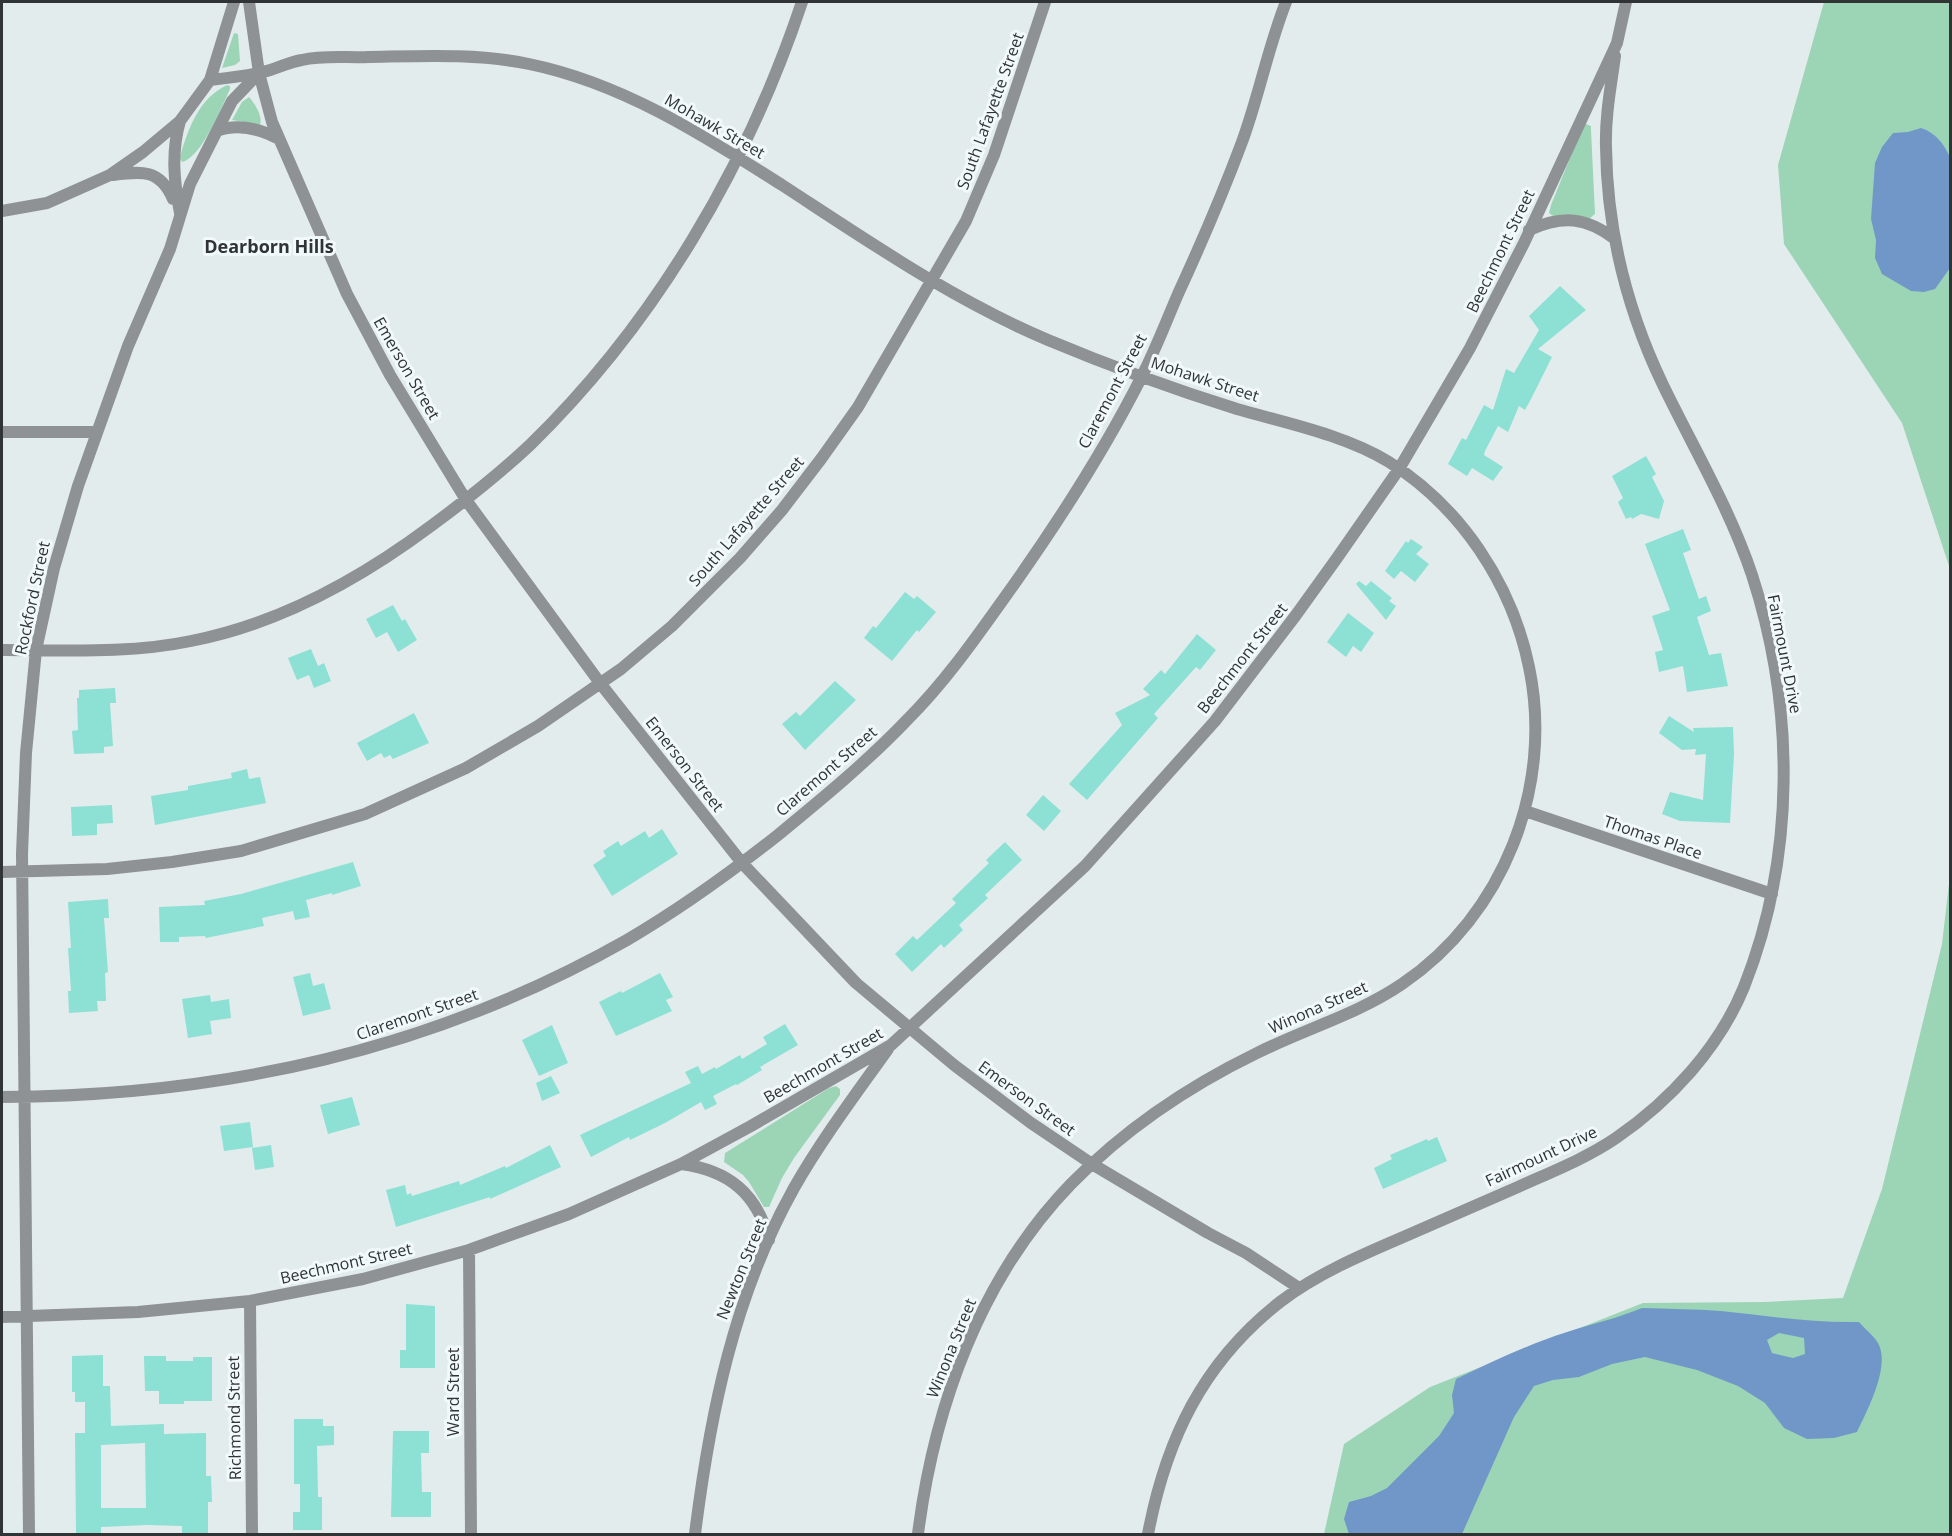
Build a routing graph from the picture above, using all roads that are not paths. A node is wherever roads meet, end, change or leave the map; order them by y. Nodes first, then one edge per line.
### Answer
1 (234, 2) edge
2 (249, 2) edge
3 (802, 2) edge
4 (1045, 2) edge
5 (1286, 2) edge
6 (1626, 2) edge
7 (1617, 43) junction
8 (259, 73) junction
9 (210, 80) junction
10 (180, 121) junction
11 (217, 131) junction
12 (279, 139) junction
13 (738, 157) junction
14 (110, 175) junction
15 (2, 211) edge
16 (180, 214) junction
17 (1529, 230) junction
18 (1615, 239) junction
19 (932, 282) junction
20 (1142, 376) junction
21 (2, 432) edge
22 (97, 432) junction
23 (1399, 469) junction
24 (466, 501) junction
25 (2, 650) edge
26 (36, 650) junction
27 (600, 683) junction
28 (1525, 811) junction
29 (742, 863) junction
30 (2, 872) edge
31 (23, 872) junction
32 (1772, 894) junction
33 (909, 1030) junction
34 (891, 1045) junction
35 (2, 1097) edge
36 (25, 1097) junction
37 (681, 1164) junction
38 (1092, 1164) junction
39 (769, 1240) junction
40 (469, 1250) junction
41 (1299, 1288) junction
42 (250, 1300) junction
43 (2, 1317) edge
44 (28, 1317) junction
45 (29, 1534) edge
46 (252, 1534) edge
47 (471, 1534) edge
48 (695, 1534) edge
49 (918, 1534) edge
50 (1148, 1534) edge

1 - 9 street
2 - 8 street
3 - 13 street
4 - 19 street, South Lafayette Street
5 - 20 street, Claremont Street
6 - 7 street, Beechmont Street
7 - 17 street, Beechmont Street
7 - 18 street, Fairmount Drive
8 - 9 street, Mohawk Street
8 - 11 street, Rockford Street
8 - 12 street, Emerson Street
8 - 13 street, Mohawk Street
9 - 10 street
10 - 14 street
10 - 16 street
11 - 12 street
11 - 16 street, Rockford Street
12 - 24 street, Emerson Street
13 - 19 street, Mohawk Street
13 - 24 street
14 - 15 street
14 - 16 street
16 - 22 street, Rockford Street
17 - 18 street
17 - 23 street, Beechmont Street
18 - 32 street, Fairmount Drive
19 - 20 street, Mohawk Street
19 - 27 street, South Lafayette Street
20 - 23 street, Mohawk Street
20 - 29 street, Claremont Street
21 - 22 street
22 - 26 street, Rockford Street
23 - 28 street, Winona Street
23 - 33 street, Beechmont Street
24 - 26 street
24 - 27 street, Emerson Street
25 - 26 street
26 - 31 street, Rockford Street
27 - 29 street, Emerson Street
27 - 31 street, South Lafayette Street
28 - 32 street, Thomas Place
28 - 38 street, Winona Street
29 - 33 street, Emerson Street
29 - 36 street, Claremont Street
30 - 31 street, South Lafayette Street
31 - 36 street, Rockford Street
32 - 41 street, Fairmount Drive
33 - 34 street, Beechmont Street
33 - 38 street, Emerson Street
34 - 37 street, Beechmont Street
34 - 39 street, Newton Street
35 - 36 street, Claremont Street
36 - 44 street, Rockford Street
37 - 39 street
37 - 40 street, Beechmont Street
38 - 41 street, Emerson Street
38 - 49 street, Winona Street
39 - 48 street, Newton Street
40 - 42 street, Beechmont Street
40 - 47 street, Ward Street
41 - 50 street, Fairmount Drive
42 - 44 street, Beechmont Street
42 - 46 street, Richmond Street
43 - 44 street, Beechmont Street
44 - 45 street, Rockford Street

